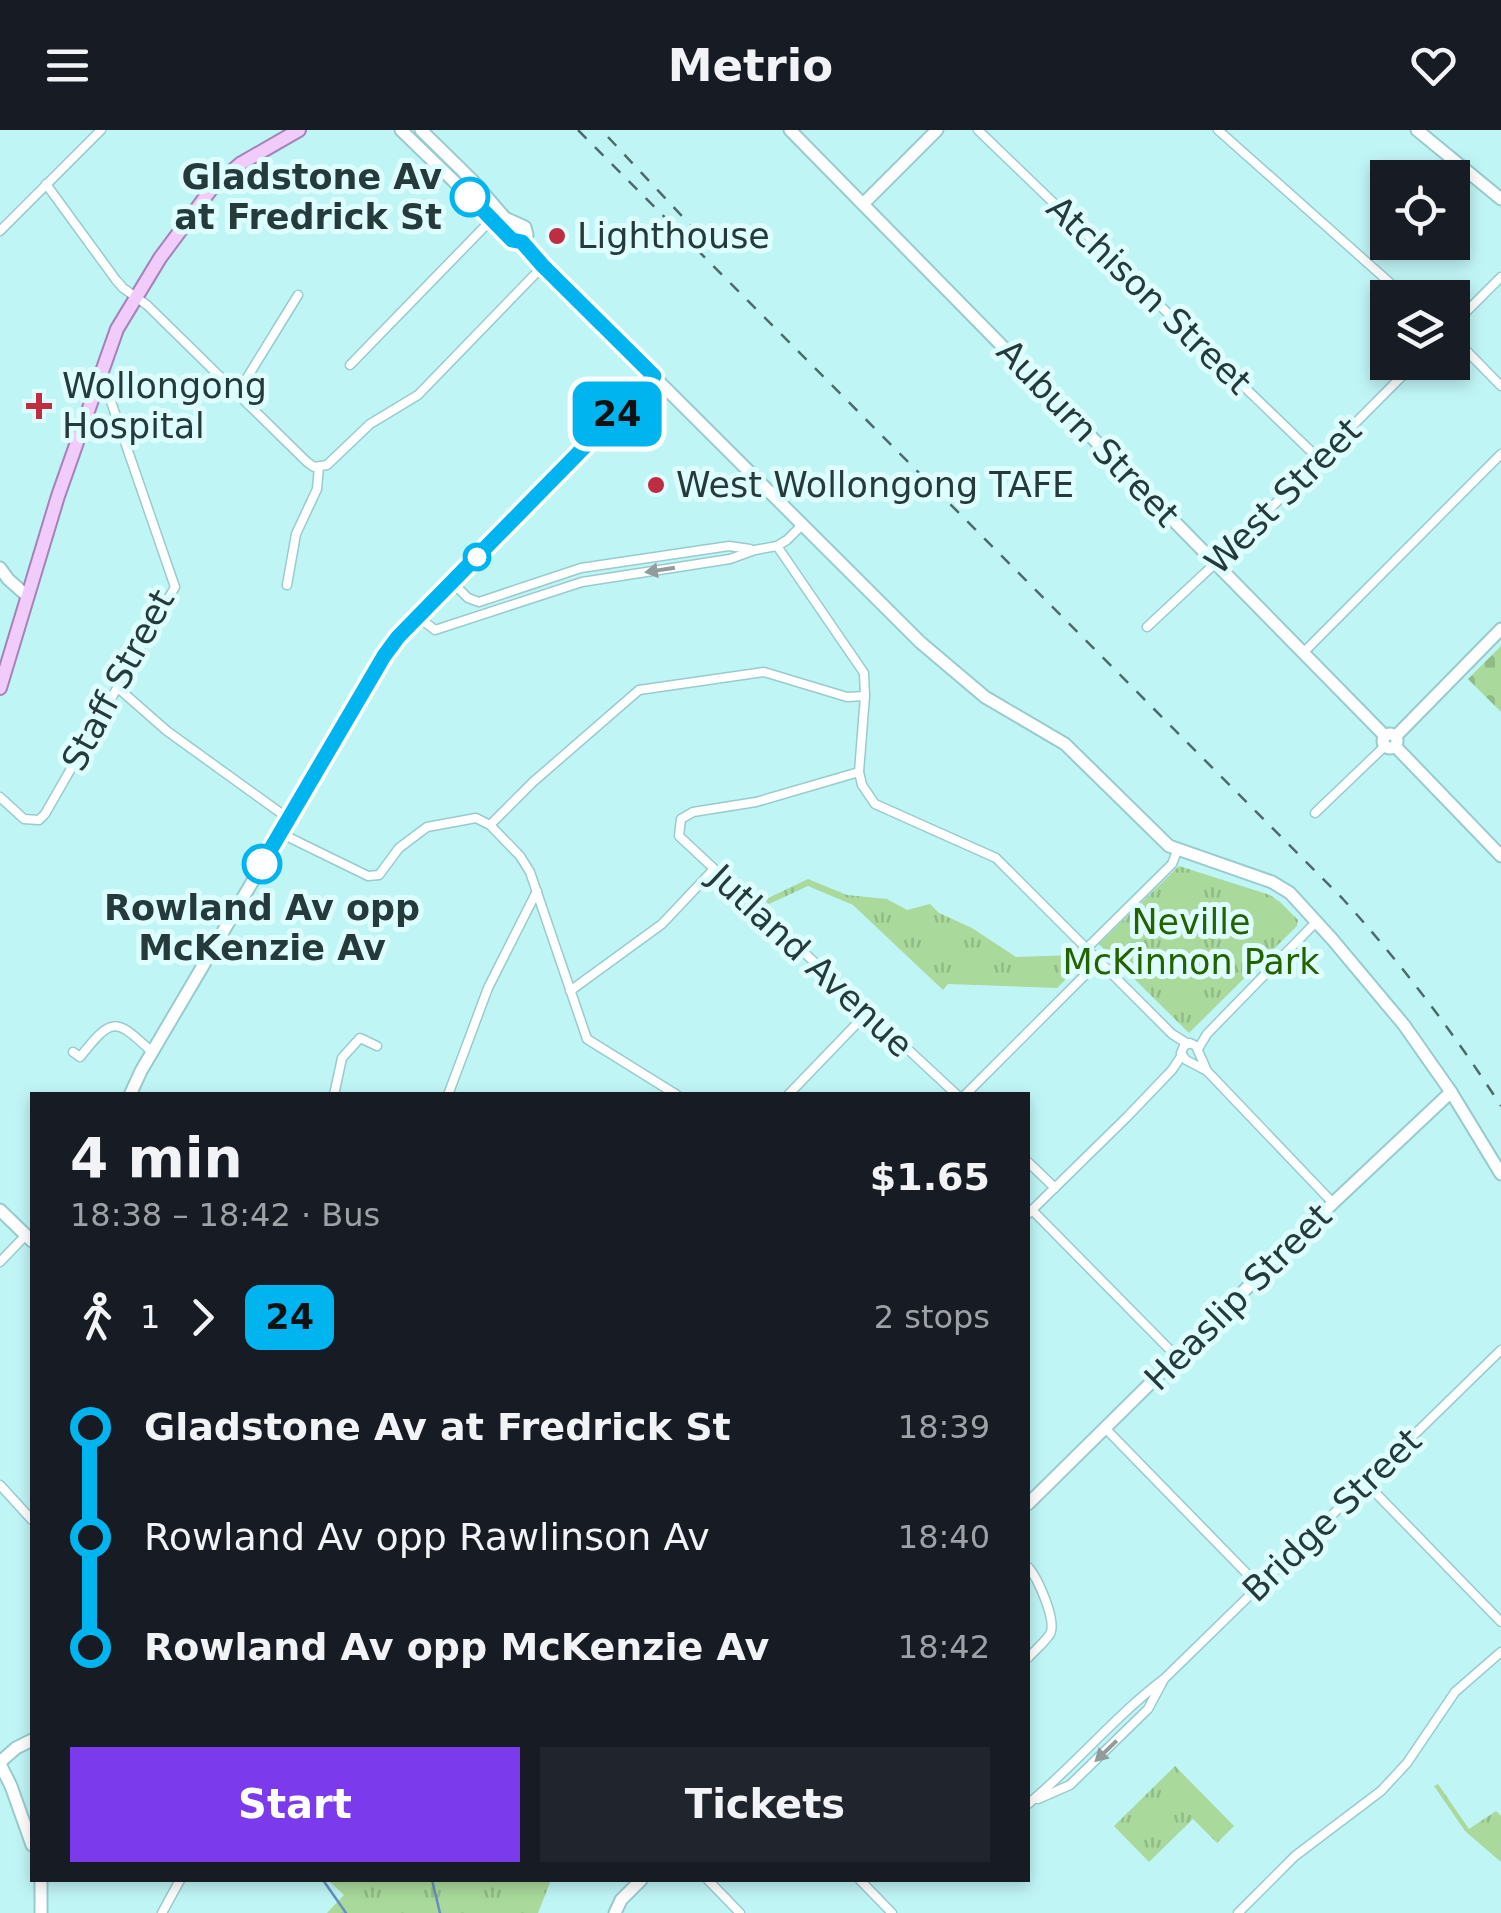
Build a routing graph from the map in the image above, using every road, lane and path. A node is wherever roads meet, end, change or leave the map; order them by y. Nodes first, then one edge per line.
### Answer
1 (101, 130) edge
2 (299, 130) edge
3 (401, 130) edge
4 (421, 130) edge
5 (790, 130) edge
6 (937, 130) edge
7 (978, 130) edge
8 (1218, 130) edge
9 (1417, 130) edge
10 (46, 184) junction
11 (1501, 199) edge
12 (863, 204) junction
13 (496, 216) junction
14 (0, 231) edge
15 (516, 239) junction
16 (543, 266) junction
17 (1501, 277) edge
18 (1387, 280) edge
19 (136, 296) junction
20 (298, 296) dead end
21 (1470, 309) edge
22 (1470, 354) edge
23 (350, 365) dead end
24 (654, 376) junction
25 (98, 378) junction
26 (1398, 380) edge
27 (1501, 386) edge
28 (237, 394) junction
29 (1501, 454) edge
30 (1320, 460) junction
31 (318, 467) junction
32 (802, 525) junction
33 (777, 546) junction
34 (754, 550) junction
35 (1216, 563) junction
36 (0, 568) edge
37 (452, 582) junction
38 (287, 585) dead end
39 (26, 596) junction
40 (418, 617) junction
41 (1147, 628) dead end
42 (1501, 629) edge
43 (1303, 653) junction
44 (0, 688) edge
45 (118, 688) junction
46 (865, 696) junction
47 (1390, 741) junction
48 (859, 772) junction
49 (2, 802) edge
50 (1314, 813) dead end
51 (289, 819) junction
52 (490, 826) junction
53 (280, 833) junction
54 (1177, 851) junction
55 (1501, 856) edge
56 (713, 870) junction
57 (537, 891) junction
58 (1317, 921) junction
59 (1087, 948) junction
60 (1099, 961) junction
61 (570, 991) junction
62 (866, 1013) junction
63 (354, 1030) dead end
64 (360, 1038) junction
65 (376, 1046) dead end
66 (73, 1052) dead end
67 (152, 1052) junction
68 (1190, 1052) junction
69 (132, 1092) edge
70 (335, 1092) edge
71 (449, 1092) edge
72 (672, 1092) edge
73 (791, 1092) edge
74 (958, 1092) edge
75 (964, 1092) edge
76 (1452, 1092) junction
77 (1030, 1164) edge
78 (1501, 1174) edge
79 (1054, 1188) junction
80 (1334, 1203) junction
81 (0, 1210) edge
82 (1030, 1212) edge
83 (29, 1238) edge
84 (0, 1262) edge
85 (1501, 1350) edge
86 (1177, 1357) junction
87 (1104, 1428) junction
88 (1365, 1482) junction
89 (0, 1485) edge
90 (1030, 1502) edge
91 (30, 1518) edge
92 (1030, 1570) edge
93 (1258, 1586) junction
94 (1501, 1622) edge
95 (1501, 1652) edge
96 (1030, 1656) edge
97 (30, 1741) edge
98 (0, 1763) edge
99 (1030, 1801) edge
100 (30, 1839) edge
101 (41, 1882) edge
102 (179, 1882) edge
103 (639, 1882) edge
104 (710, 1882) edge
105 (862, 1882) edge
106 (41, 1913) edge
107 (162, 1913) edge
108 (616, 1913) edge
109 (740, 1913) edge
110 (892, 1913) edge
111 (1238, 1913) edge

1 - 10 street
2 - 19 main road
3 - 13 street
4 - 13 street
5 - 12 street, Auburn Street
6 - 12 street
7 - 30 street, Atchison Street
8 - 18 street
9 - 11 street
10 - 14 street
10 - 19 street
12 - 35 street, Auburn Street
13 - 15 street
13 - 15 street
13 - 23 street
15 - 16 street
16 - 24 street
16 - 31 street
17 - 21 street
19 - 25 main road
19 - 28 street
20 - 28 street
22 - 27 street
24 - 32 street
24 - 37 street
25 - 39 main road
25 - 45 street, Staff Street
26 - 30 street, West Street
28 - 31 street
29 - 43 street
30 - 35 street, West Street
31 - 38 street
32 - 33 street
32 - 54 street
33 - 34 street
33 - 46 street
34 - 37 street
34 -> 40 street
35 - 41 street, West Street
35 - 43 street, Auburn Street
36 - 39 street
37 - 40 street
39 - 44 main road
40 - 51 street
42 - 47 street
43 - 47 street, Auburn Street
45 - 49 street, Staff Street
45 - 51 street
46 - 48 street
46 - 52 street
47 - 50 street
47 - 55 street, Auburn Street
48 - 56 street, Jutland Avenue
48 - 59 street
51 - 53 street
52 - 53 street
52 - 57 street
53 - 67 street
54 - 58 street
54 - 59 street
56 - 61 street
56 - 62 street, Jutland Avenue
57 - 61 street
57 - 71 street
58 - 68 street
58 - 76 street
59 - 60 street
60 - 68 street
60 - 75 street
61 - 72 street
62 - 73 street
62 - 74 street, Jutland Avenue
63 - 64 street
64 - 65 street
64 - 70 street
66 - 67 street
67 - 69 street
68 - 79 street
68 - 80 street
76 - 78 street
76 - 80 street, Heaslip Street
77 - 79 street
79 - 82 street
80 - 86 street, Heaslip Street
81 - 83 street
82 - 86 street
83 - 84 street
85 - 88 street, Bridge Street
86 - 87 street, Heaslip Street
87 - 90 street, Heaslip Street
87 - 93 street
88 - 93 street, Bridge Street
88 - 94 street
89 - 91 street
92 - 96 street
93 - 99 street, Bridge Street
95 - 111 street
97 - 98 street
98 - 100 street
101 - 106 street
102 - 107 street
103 - 108 street
104 - 109 street
105 - 110 street

